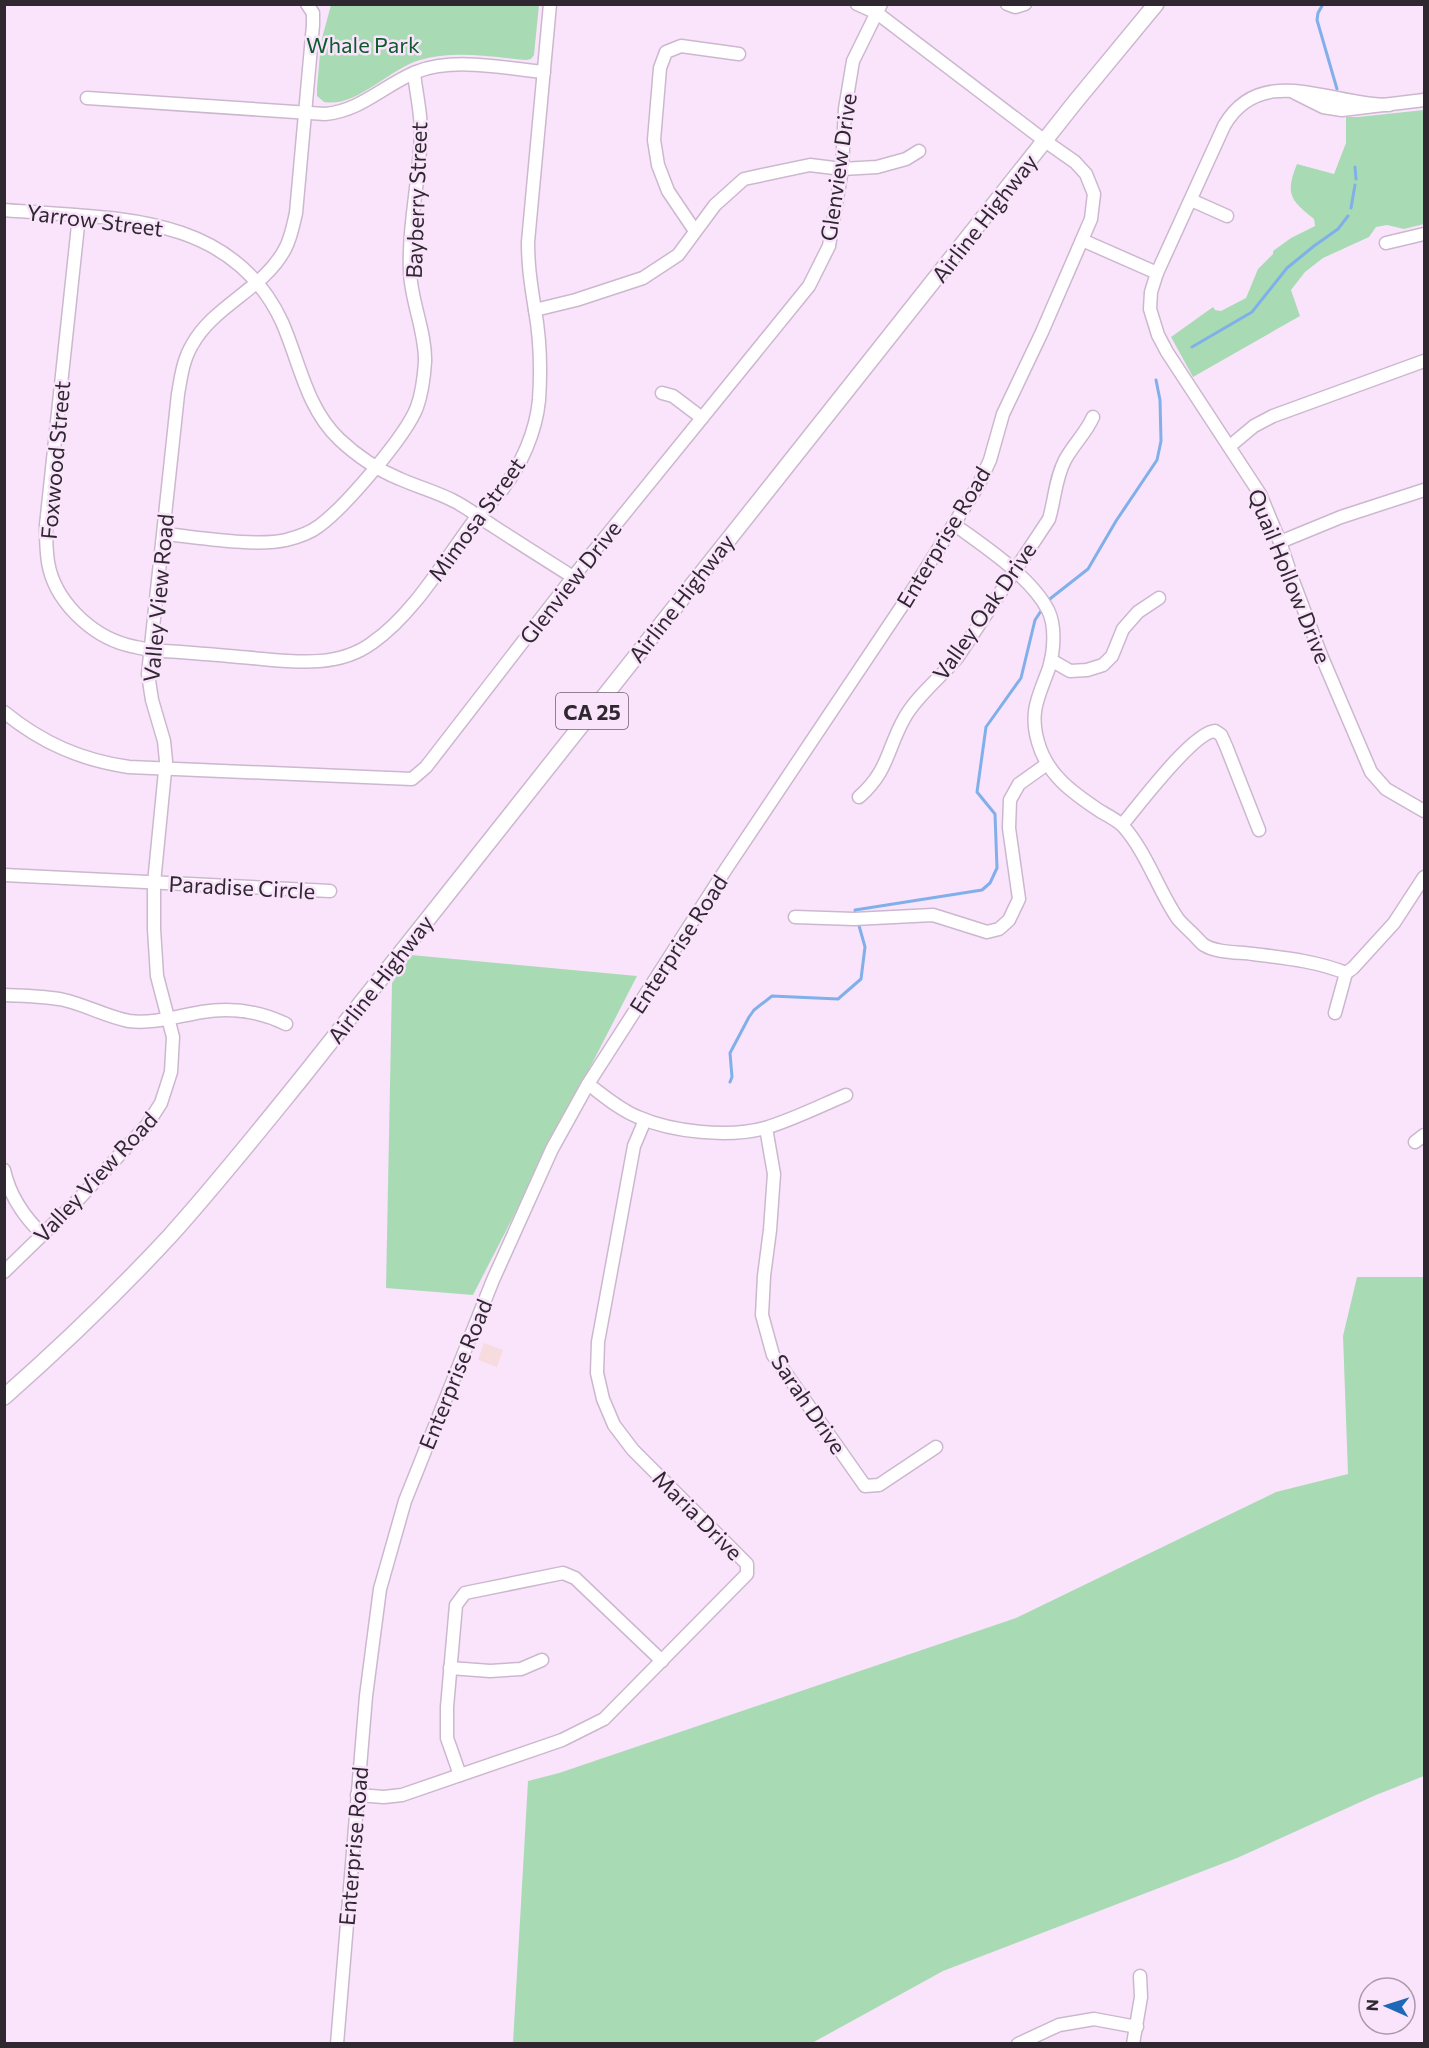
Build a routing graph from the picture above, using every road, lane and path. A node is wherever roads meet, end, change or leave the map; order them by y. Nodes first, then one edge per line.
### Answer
1 (307, 4) edge
2 (550, 4) edge
3 (857, 4) edge
4 (1156, 4) edge
5 (879, 9) edge
6 (739, 54) dead end
7 (544, 72) junction
8 (414, 73) junction
9 (87, 98) dead end
10 (1425, 100) edge
11 (304, 114) junction
12 (1045, 141) junction
13 (919, 151) dead end
14 (842, 169) junction
15 (1191, 200) junction
16 (4, 210) edge
17 (79, 216) junction
18 (1227, 216) dead end
19 (695, 231) junction
20 (1425, 234) edge
21 (1082, 240) junction
22 (1386, 243) dead end
23 (1157, 273) junction
24 (256, 282) junction
25 (536, 310) junction
26 (1425, 361) edge
27 (662, 393) dead end
28 (1093, 417) dead end
29 (702, 418) junction
30 (1230, 446) junction
31 (375, 467) junction
32 (1425, 490) edge
33 (478, 516) junction
34 (955, 525) junction
35 (164, 534) junction
36 (1280, 542) junction
37 (1015, 572) junction
38 (573, 577) junction
39 (1159, 598) dead end
40 (150, 650) junction
41 (1051, 660) junction
42 (4, 712) edge
43 (1047, 764) junction
44 (166, 769) junction
45 (860, 797) dead end
46 (1425, 811) edge
47 (1122, 825) junction
48 (1259, 830) dead end
49 (4, 875) edge
50 (1425, 877) edge
51 (154, 883) junction
52 (330, 891) dead end
53 (795, 917) dead end
54 (1346, 973) junction
55 (4, 995) edge
56 (1335, 1013) dead end
57 (170, 1019) junction
58 (286, 1024) dead end
59 (588, 1084) junction
60 (846, 1095) dead end
61 (645, 1120) junction
62 (766, 1128) junction
63 (4, 1170) edge
64 (43, 1235) junction
65 (4, 1272) edge
66 (4, 1397) edge
67 (936, 1447) dead end
68 (542, 1660) dead end
69 (662, 1661) junction
70 (450, 1668) junction
71 (460, 1775) junction
72 (357, 1795) junction
73 (1140, 1976) dead end
74 (1137, 2027) junction
75 (337, 2043) edge
76 (1018, 2043) edge
77 (1133, 2043) edge

1 - 11 street, Valley View Road
2 - 7 street, Mimosa Street
3 - 5 street, Enterprise Road
4 - 12 main road, Airline Highway / CA 25
5 - 12 street, Enterprise Road
5 - 14 street, Glenview Drive
6 - 19 street
7 - 8 street
7 - 25 street, Mimosa Street
8 - 11 street
8 - 31 street, Bayberry Street
9 - 11 street
10 - 15 street, Quail Hollow Drive
11 - 24 street, Valley View Road
12 - 21 street, Enterprise Road
12 - 66 main road, Airline Highway / CA 25
13 - 14 street
14 - 19 street
14 - 29 street, Glenview Drive
15 - 18 street
15 - 23 street, Quail Hollow Drive
16 - 17 street, Yarrow Street
17 - 24 street, Yarrow Street
17 - 40 street, Foxwood Street
19 - 25 street
20 - 22 street
21 - 23 street
21 - 34 street, Enterprise Road
23 - 30 street, Quail Hollow Drive
24 - 31 street, Yarrow Street
24 - 35 street, Valley View Road
25 - 33 street, Mimosa Street
26 - 30 street
27 - 29 street
28 - 37 street, Valley Oak Drive
29 - 38 street, Glenview Drive
30 - 36 street, Quail Hollow Drive
31 - 33 street, Yarrow Street
31 - 35 street, Bayberry Street
32 - 36 street
33 - 38 street, Yarrow Street
33 - 40 street, Mimosa Street
34 - 37 street
34 - 59 street, Enterprise Road
35 - 40 street, Valley View Road
36 - 46 street, Quail Hollow Drive
37 - 41 street
37 - 45 street, Valley Oak Drive
38 - 44 street, Glenview Drive
39 - 41 street
40 - 44 street, Valley View Road
41 - 43 street
42 - 44 street, Glenview Drive
43 - 47 street
43 - 53 street
44 - 51 street, Valley View Road
47 - 48 street
47 - 54 street
49 - 51 street, Paradise Circle
50 - 54 street
51 - 52 street, Paradise Circle
51 - 57 street, Valley View Road
54 - 56 street
55 - 57 street
57 - 58 street
57 - 64 street, Valley View Road
59 - 61 street
59 - 72 street, Enterprise Road
60 - 62 street
61 - 62 street
61 - 69 street, Maria Drive
62 - 67 street, Sarah Drive
63 - 64 street
64 - 65 street, Valley View Road
68 - 70 street
69 - 70 street
69 - 71 street, Maria Drive
70 - 71 street
71 - 72 street, Maria Drive
72 - 75 street, Enterprise Road
73 - 74 street
74 - 76 street
74 - 77 street

